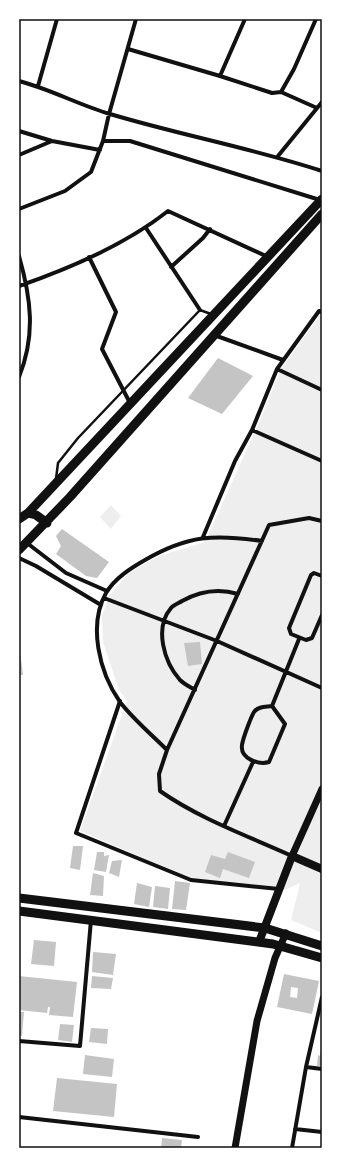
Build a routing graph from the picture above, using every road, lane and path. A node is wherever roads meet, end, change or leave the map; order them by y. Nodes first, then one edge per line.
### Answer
1 (57, 19) edge
2 (136, 19) edge
3 (245, 19) edge
4 (316, 19) edge
5 (128, 49) junction
6 (220, 76) junction
7 (19, 81) edge
8 (38, 86) junction
9 (281, 92) junction
10 (322, 102) edge
11 (317, 108) junction
12 (109, 114) junction
13 (19, 131) edge
14 (52, 141) junction
15 (103, 141) junction
16 (100, 150) junction
17 (19, 155) edge
18 (278, 156) junction
19 (322, 170) edge
20 (321, 199) edge
21 (19, 209) edge
22 (322, 214) edge
23 (146, 228) junction
24 (210, 229) junction
25 (19, 256) edge
26 (89, 257) junction
27 (268, 257) junction
28 (171, 267) junction
29 (27, 283) junction
30 (19, 286) edge
31 (200, 310) junction
32 (322, 312) edge
33 (214, 315) junction
34 (213, 335) junction
35 (283, 360) junction
36 (277, 370) junction
37 (19, 377) edge
38 (123, 390) junction
39 (322, 390) edge
40 (130, 404) junction
41 (252, 430) junction
42 (322, 461) edge
43 (55, 483) junction
44 (28, 513) junction
45 (19, 519) edge
46 (322, 521) edge
47 (46, 523) junction
48 (203, 537) junction
49 (262, 541) junction
50 (27, 542) junction
51 (19, 550) edge
52 (19, 558) edge
53 (322, 576) edge
54 (107, 591) junction
55 (238, 594) junction
56 (104, 598) junction
57 (101, 605) junction
58 (322, 615) edge
59 (165, 621) junction
60 (299, 639) junction
61 (217, 641) junction
62 (286, 672) junction
63 (322, 688) edge
64 (195, 690) junction
65 (120, 701) junction
66 (272, 706) junction
67 (167, 750) junction
68 (253, 762) junction
69 (322, 789) edge
70 (224, 826) junction
71 (292, 856) junction
72 (322, 869) edge
73 (280, 889) junction
74 (19, 898) edge
75 (19, 911) edge
76 (91, 919) junction
77 (265, 928) junction
78 (286, 934) junction
79 (259, 942) junction
80 (280, 946) junction
81 (322, 946) edge
82 (322, 958) edge
83 (322, 997) edge
84 (19, 1041) edge
85 (306, 1067) junction
86 (322, 1069) edge
87 (19, 1117) edge
88 (295, 1129) junction
89 (322, 1132) edge
90 (198, 1137) dead end
91 (235, 1148) edge
92 (292, 1148) edge

1 - 8 street
2 - 5 street
3 - 6 street
4 - 9 street
5 - 6 street
5 - 12 street
6 - 9 street
7 - 8 street
8 - 12 street
9 - 11 street
10 - 11 street
11 - 18 street
12 - 15 street
12 - 18 street
13 - 14 street
14 - 16 street
14 - 17 street
15 - 16 street
15 - 20 street
16 - 21 street
18 - 19 street
20 - 27 main road
22 - 34 main road
23 - 24 street
23 - 26 street
23 - 28 street
24 - 27 street
24 - 28 street
25 - 29 street
26 - 29 street
26 - 38 street
27 - 33 main road
28 - 31 street
29 - 30 street
29 - 37 street
31 - 33 lane
31 - 38 lane
32 - 35 street
33 - 40 main road
34 - 35 street
34 - 47 main road
35 - 36 street
36 - 39 street
36 - 41 street
38 - 40 street
38 - 43 lane
40 - 43 main road
41 - 42 street
41 - 48 street
43 - 44 main road
44 - 45 main road
44 - 47 main road
46 - 49 street
47 - 50 main road
48 - 49 street
48 - 54 street
49 - 55 street
50 - 51 main road
50 - 54 street
52 - 57 street
53 - 60 street
54 - 56 street
55 - 59 street
55 - 61 street
56 - 57 street
56 - 59 street
57 - 65 street
58 - 60 street
59 - 61 street
59 - 64 street
60 - 62 street
61 - 62 street
61 - 64 street
62 - 63 street
62 - 66 street
64 - 67 street
65 - 67 street
65 - 73 street
66 - 68 street
66 - 68 street
67 - 70 street
68 - 70 street
69 - 71 street
70 - 71 street
71 - 72 main road
71 - 73 main road
73 - 77 main road
74 - 77 main road
75 - 76 main road
76 - 79 main road
76 - 84 street
77 - 78 main road
77 - 79 main road
78 - 80 street
78 - 81 main road
79 - 80 main road
80 - 82 main road
80 - 91 street
83 - 85 street
85 - 86 street
85 - 88 street
87 - 90 street
88 - 89 street
88 - 92 street

